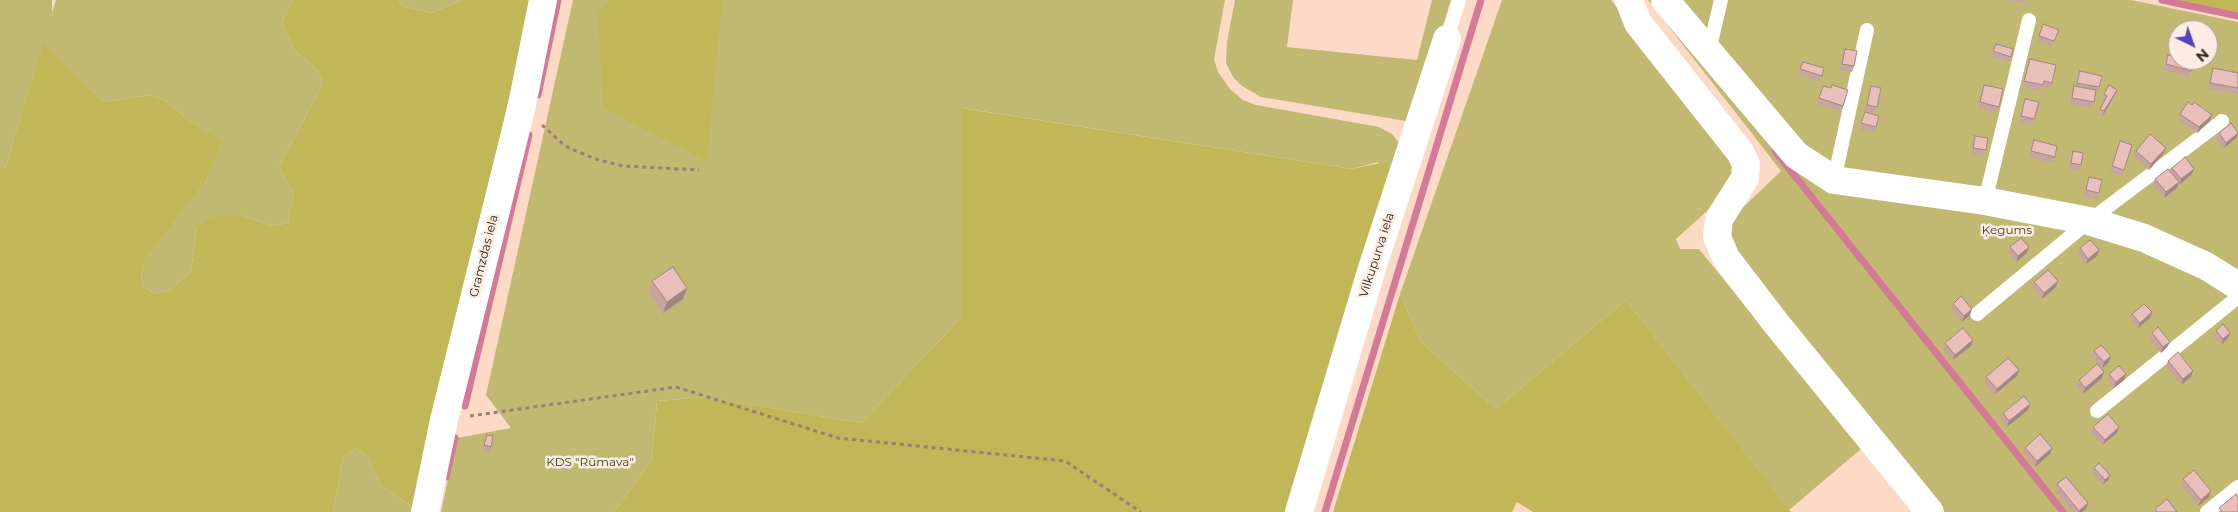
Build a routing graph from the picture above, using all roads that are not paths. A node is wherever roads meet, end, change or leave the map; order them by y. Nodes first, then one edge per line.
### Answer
1 (543, 0) edge
2 (1459, 0) edge
3 (1629, 0) edge
4 (1664, 0) edge
5 (1721, 0) edge
6 (2029, 20) dead end
7 (1868, 30) dead end
8 (1447, 39) joint
9 (1709, 50) junction
10 (2222, 121) dead end
11 (1834, 180) junction
12 (1984, 201) junction
13 (2089, 220) junction
14 (2238, 286) edge
15 (2238, 297) edge
16 (1977, 314) dead end
17 (2097, 411) dead end
18 (2238, 487) edge
19 (425, 512) edge
20 (1298, 512) edge
21 (1930, 512) edge
22 (2207, 512) edge

1 - 19 street, Gramzdas iela
2 - 8 lane, Vilkupurva iela
3 - 21 street
4 - 9 street
5 - 9 lane
6 - 12 lane
7 - 11 lane
8 - 20 street, Vilkupurva iela
9 - 11 street
10 - 13 lane
11 - 12 street
12 - 13 street
13 - 14 street
13 - 16 lane
15 - 17 lane
18 - 22 lane

